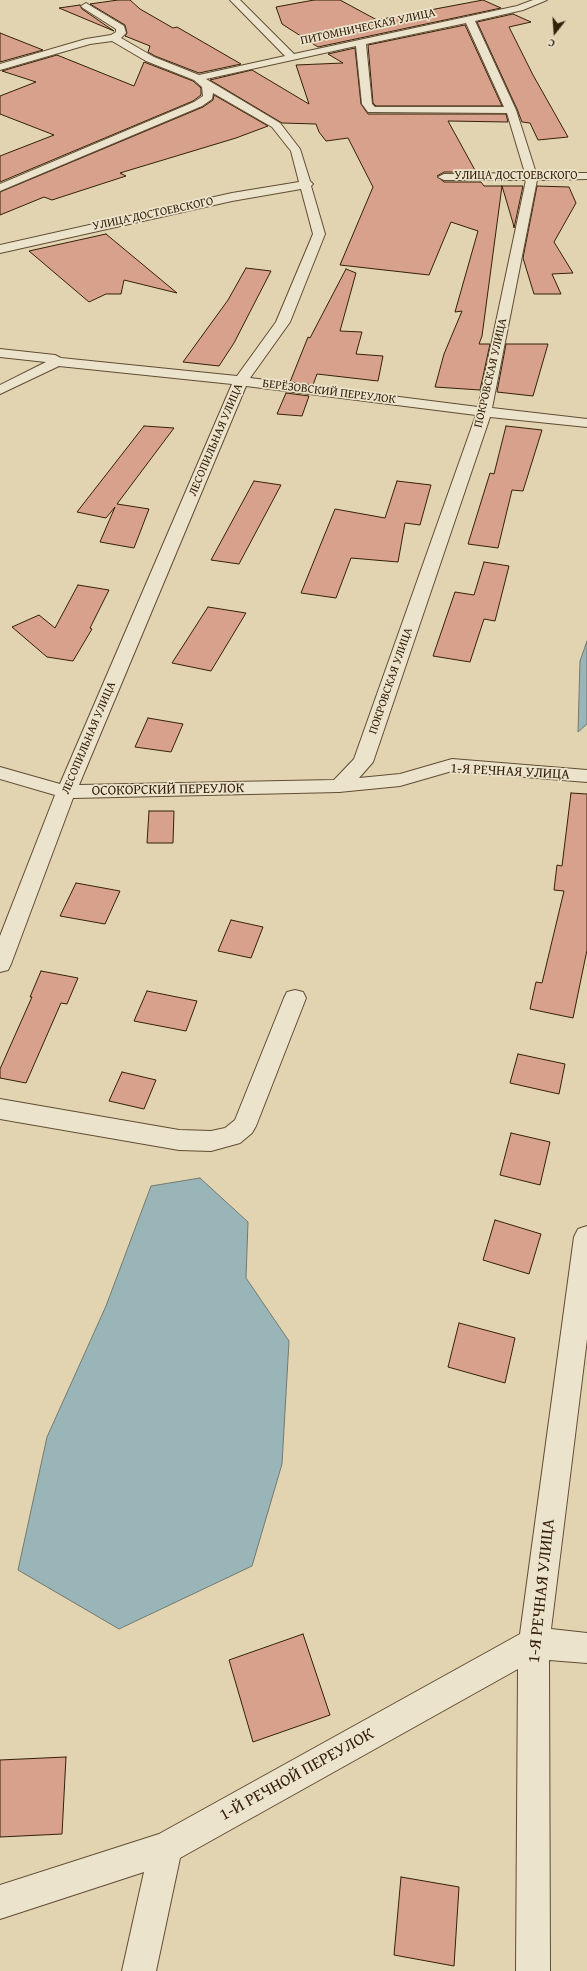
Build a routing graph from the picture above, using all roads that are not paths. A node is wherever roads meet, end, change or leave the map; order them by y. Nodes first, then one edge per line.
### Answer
1 (235, 0) edge
2 (542, 0) edge
3 (86, 6) dead end
4 (469, 19) junction
5 (114, 38) junction
6 (361, 43) junction
7 (291, 57) junction
8 (3, 64) edge
9 (202, 82) junction
10 (511, 110) junction
11 (587, 176) edge
12 (444, 177) dead end
13 (532, 177) junction
14 (307, 184) junction
15 (0, 188) edge
16 (0, 249) edge
17 (0, 353) edge
18 (57, 362) junction
19 (241, 381) junction
20 (0, 390) edge
21 (484, 412) junction
22 (587, 423) edge
23 (0, 773) edge
24 (587, 776) edge
25 (339, 786) junction
26 (66, 792) junction
27 (0, 964) edge
28 (295, 998) dead end
29 (0, 1109) edge
30 (587, 1237) edge
31 (534, 1643) junction
32 (587, 1648) edge
33 (166, 1848) junction
34 (0, 1902) edge
35 (139, 1971) edge
36 (533, 1971) edge

1 - 7 street
2 - 4 street, ПИТОМНИЧЕСКАЯ УЛИЦА
3 - 5 street
4 - 6 street, ПИТОМНИЧЕСКАЯ УЛИЦА
4 - 10 street, ПОКРОВСКАЯ УЛИЦА
5 - 8 street
5 - 9 street, ЛЕСОПИЛЬНАЯ УЛИЦА
6 - 7 street, ПИТОМНИЧЕСКАЯ УЛИЦА
6 - 10 street
7 - 9 street, ПИТОМНИЧЕСКАЯ УЛИЦА
9 - 14 street, ЛЕСОПИЛЬНАЯ УЛИЦА
9 - 15 street
10 - 13 street, ПОКРОВСКАЯ УЛИЦА
11 - 13 street, УЛИЦА ДОСТОЕВСКОГО
12 - 13 street, УЛИЦА ДОСТОЕВСКОГО
13 - 21 street, ПОКРОВСКАЯ УЛИЦА
14 - 16 street, УЛИЦА ДОСТОЕВСКОГО
14 - 19 street, ЛЕСОПИЛЬНАЯ УЛИЦА
17 - 18 street, БЕРЁЗОВСКИЙ ПЕРЕУЛОК
18 - 19 street, БЕРЁЗОВСКИЙ ПЕРЕУЛОК
18 - 20 street
19 - 21 street, БЕРЁЗОВСКИЙ ПЕРЕУЛОК
19 - 26 street, ЛЕСОПИЛЬНАЯ УЛИЦА
21 - 22 street, БЕРЁЗОВСКИЙ ПЕРЕУЛОК
21 - 25 street, ПОКРОВСКАЯ УЛИЦА
23 - 26 street, ОСОКОРСКИЙ ПЕРЕУЛОК
24 - 25 street, 1-Я РЕЧНАЯ УЛИЦА
25 - 26 street, ОСОКОРСКИЙ ПЕРЕУЛОК
26 - 27 street, ЛЕСОПИЛЬНАЯ УЛИЦА
28 - 29 street
30 - 31 street, 1-Я РЕЧНАЯ УЛИЦА
31 - 32 street
31 - 33 street, 1-Й РЕЧНОЙ ПЕРЕУЛОК
31 - 36 street, 1-Я РЕЧНАЯ УЛИЦА
33 - 34 street, 1-Й РЕЧНОЙ ПЕРЕУЛОК
33 - 35 street

